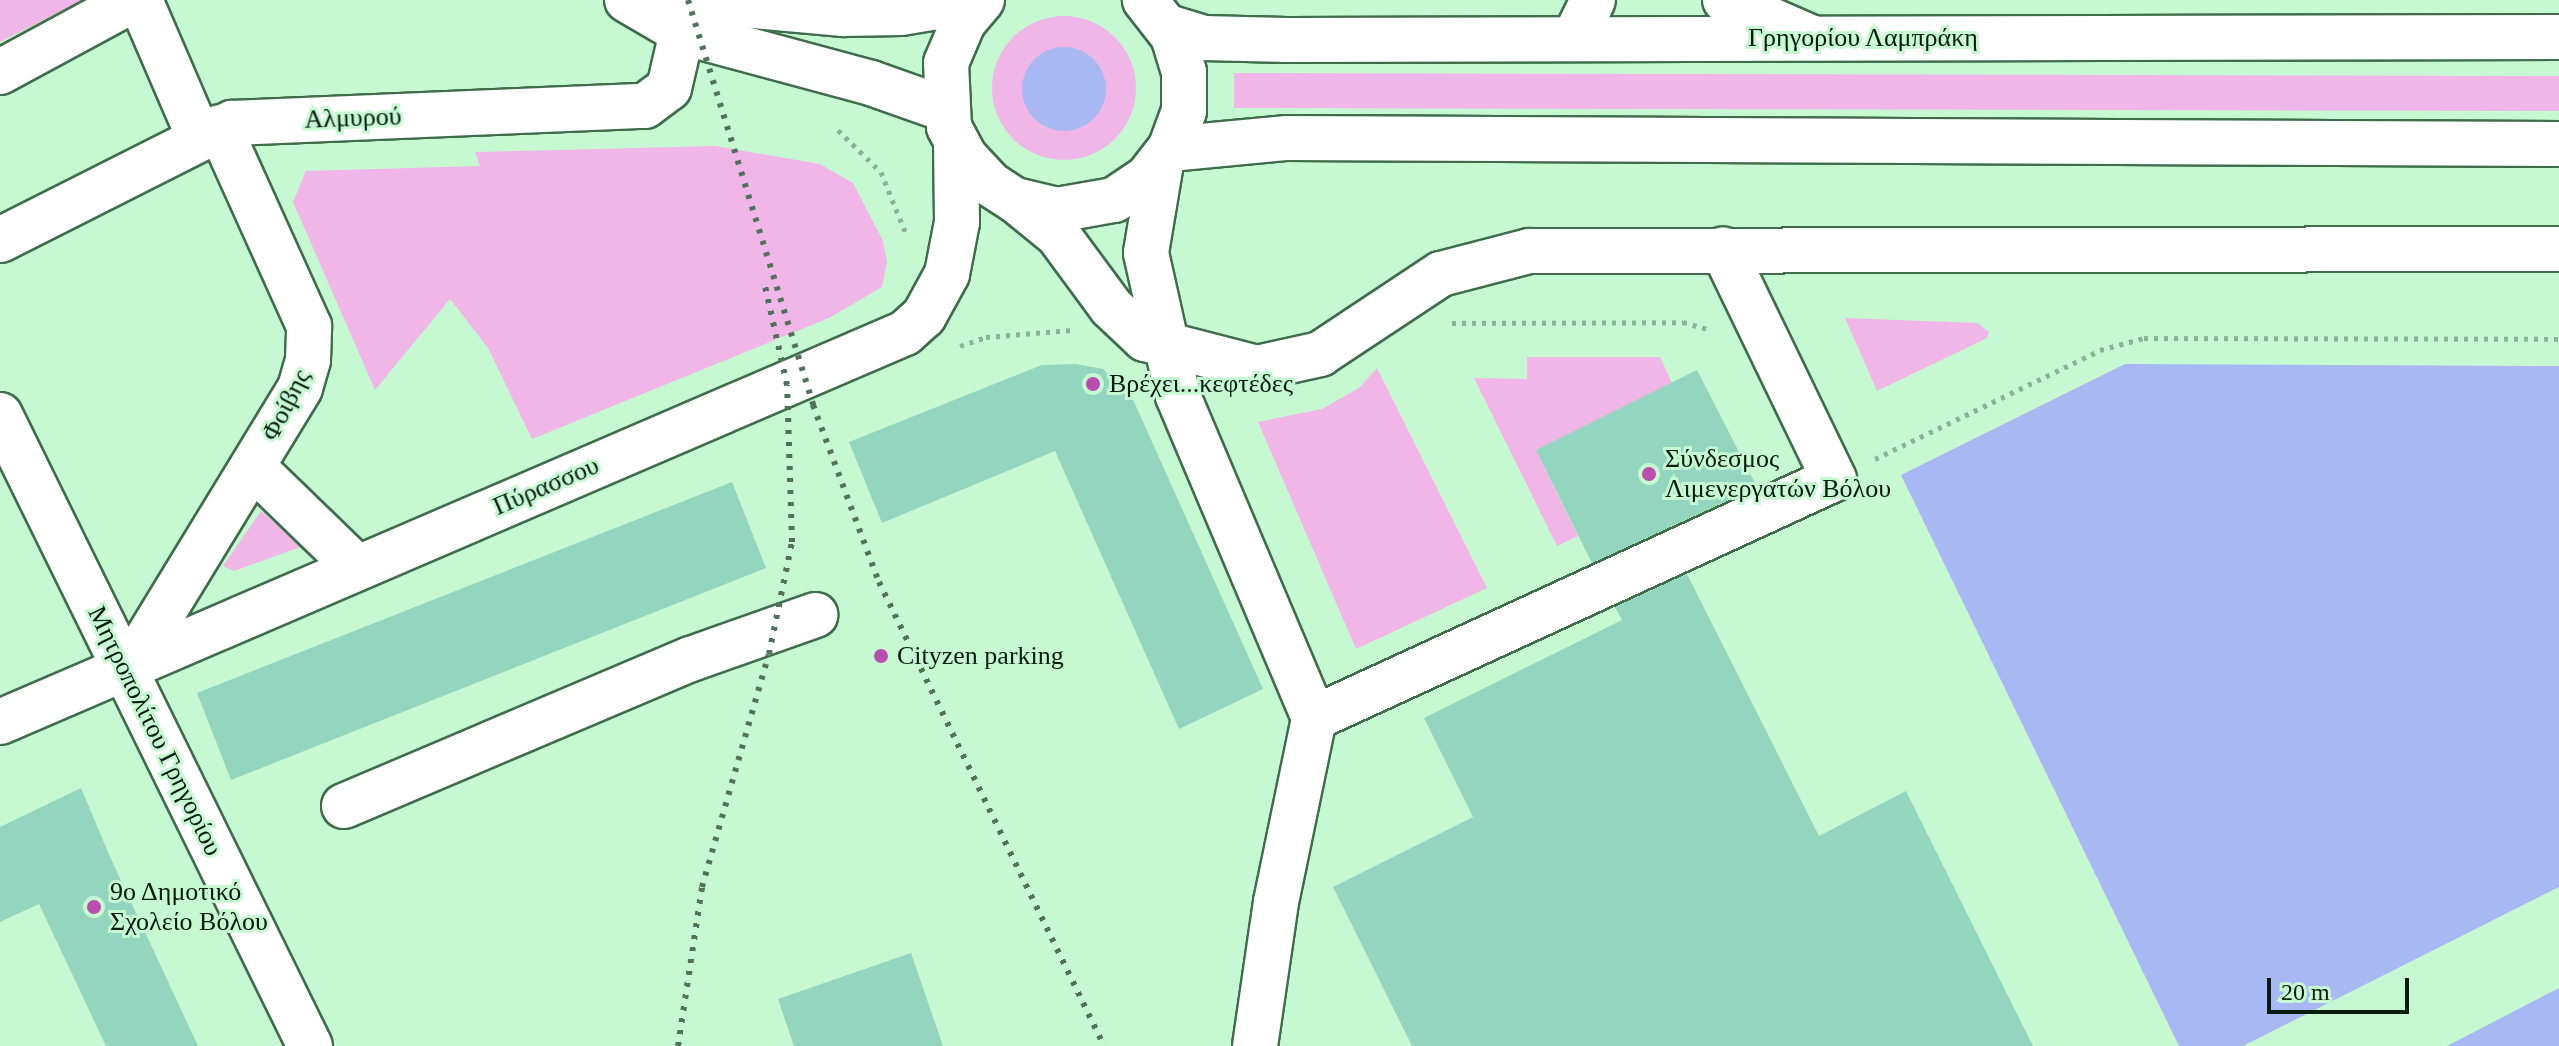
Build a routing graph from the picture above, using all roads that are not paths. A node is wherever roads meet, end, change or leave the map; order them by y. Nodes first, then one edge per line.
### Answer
1 (133, 0) edge
2 (140, 0) edge
3 (627, 0) edge
4 (980, 0) edge
5 (1593, 0) edge
6 (1725, 0) edge
7 (1156, 14) edge
8 (685, 16) edge
9 (2559, 37) edge
10 (1812, 38) junction
11 (1574, 39) junction
12 (0, 72) edge
13 (951, 126) junction
14 (209, 132) junction
15 (2559, 144) edge
16 (1166, 156) junction
17 (1015, 200) junction
18 (0, 240) edge
19 (1723, 249) junction
20 (2559, 249) edge
21 (1172, 349) junction
22 (0, 415) edge
23 (253, 467) junction
24 (355, 566) junction
25 (815, 615) dead end
26 (128, 666) junction
27 (1314, 718) junction
28 (0, 722) edge
29 (344, 806) dead end
30 (310, 1046) edge
31 (1255, 1046) edge

1 - 12 street
2 - 14 street, Φοίβης
3 - 8 street
4 - 8 street
4 - 13 street, Πύρασσου
5 - 11 street
6 - 10 street
7 - 11 street, Γρηγορίου Λαμπράκη
7 - 16 street
8 - 13 street
8 - 14 street, Αλμυρού
9 - 10 street, Γρηγορίου Λαμπράκη
10 - 11 street, Γρηγορίου Λαμπράκη
13 - 17 street
13 - 24 street, Πύρασσου
14 - 18 street, Αλμυρού
14 - 23 street, Φοίβης
15 - 16 street
16 - 17 street
16 - 21 street
17 - 21 street
19 - 20 street
19 - 21 street
19 - 27 street
21 - 27 street
22 - 26 street, Μητροπολίτου Γρηγορίου
23 - 24 street
23 - 26 street, Φοίβης
24 - 26 street, Πύρασσου
25 - 29 street
26 - 28 street, Πύρασσου
26 - 30 street, Μητροπολίτου Γρηγορίου
27 - 31 street

